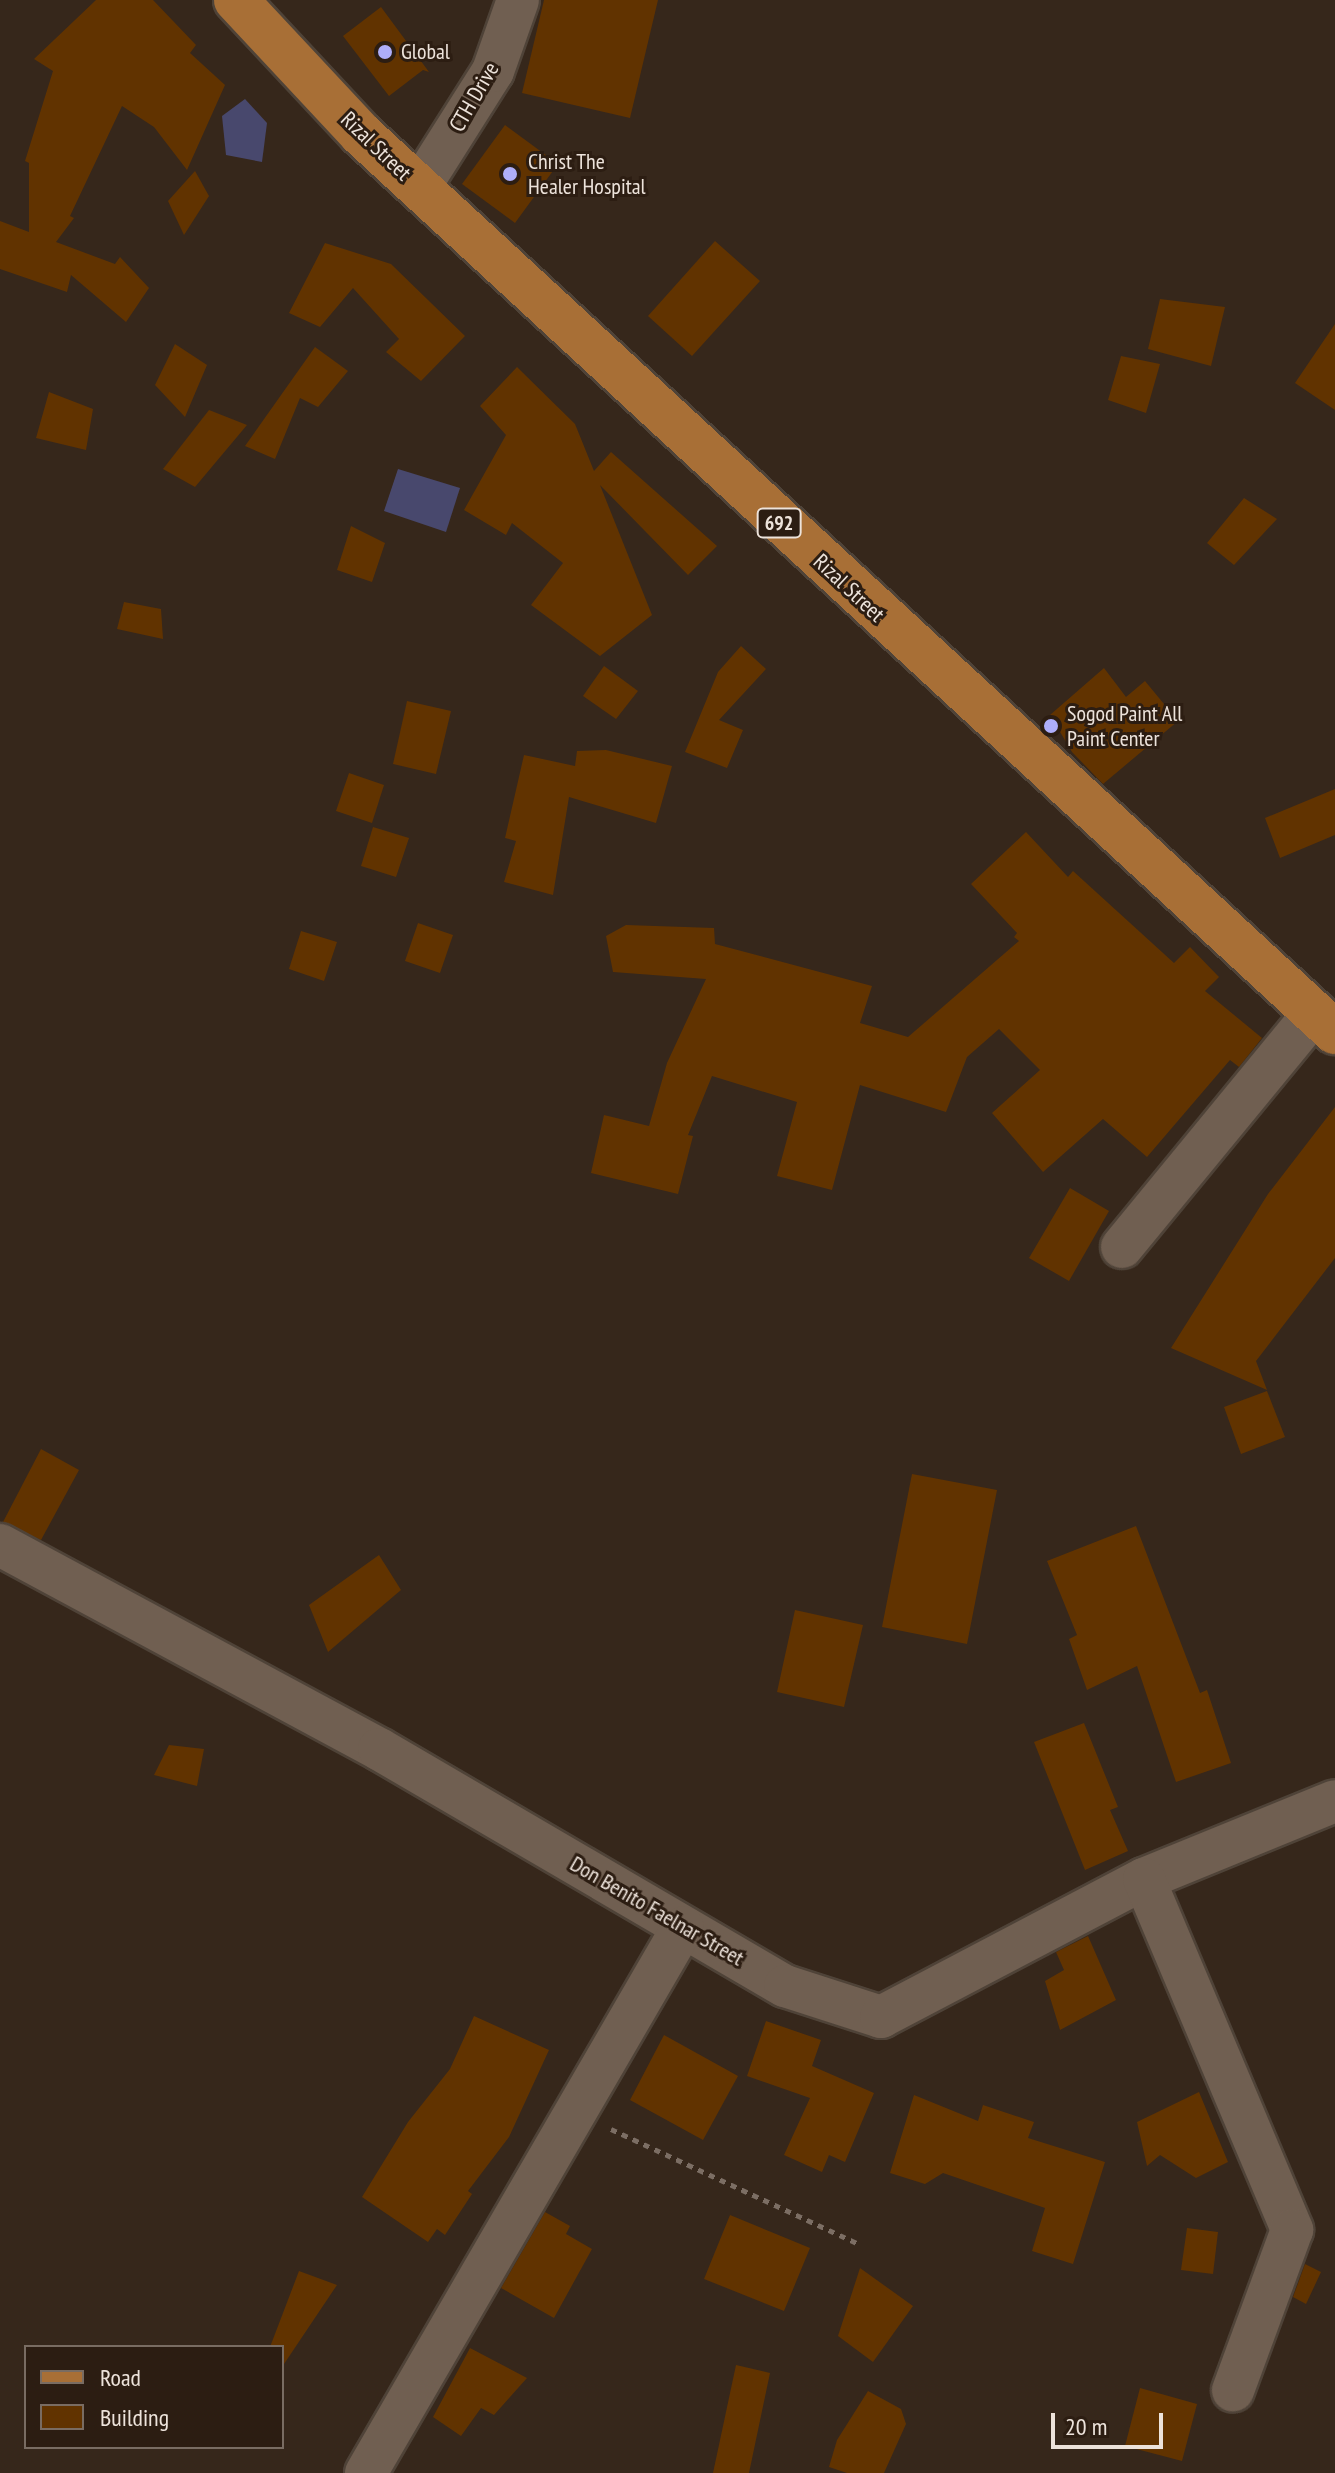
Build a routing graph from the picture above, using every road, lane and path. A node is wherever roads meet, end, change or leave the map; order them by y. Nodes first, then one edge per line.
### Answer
1 (236, 0) edge
2 (518, 0) edge
3 (419, 188) junction
4 (1325, 1022) edge
5 (1122, 1247) dead end
6 (0, 1545) edge
7 (1335, 1801) edge
8 (1144, 1879) junction
9 (683, 1927) junction
10 (577, 2113) junction
11 (857, 2243) dead end
12 (1233, 2390) dead end
13 (366, 2473) edge

1 - 3 main road, Rizal Street / 692
2 - 3 street, CTH Drive
3 - 4 main road, Rizal Street / 692
4 - 5 street
6 - 9 street, Don Benito Faelnar Street
7 - 8 street, Don Benito Faelnar Street
8 - 9 street, Don Benito Faelnar Street
8 - 12 street
9 - 10 street
10 - 11 path
10 - 13 street

